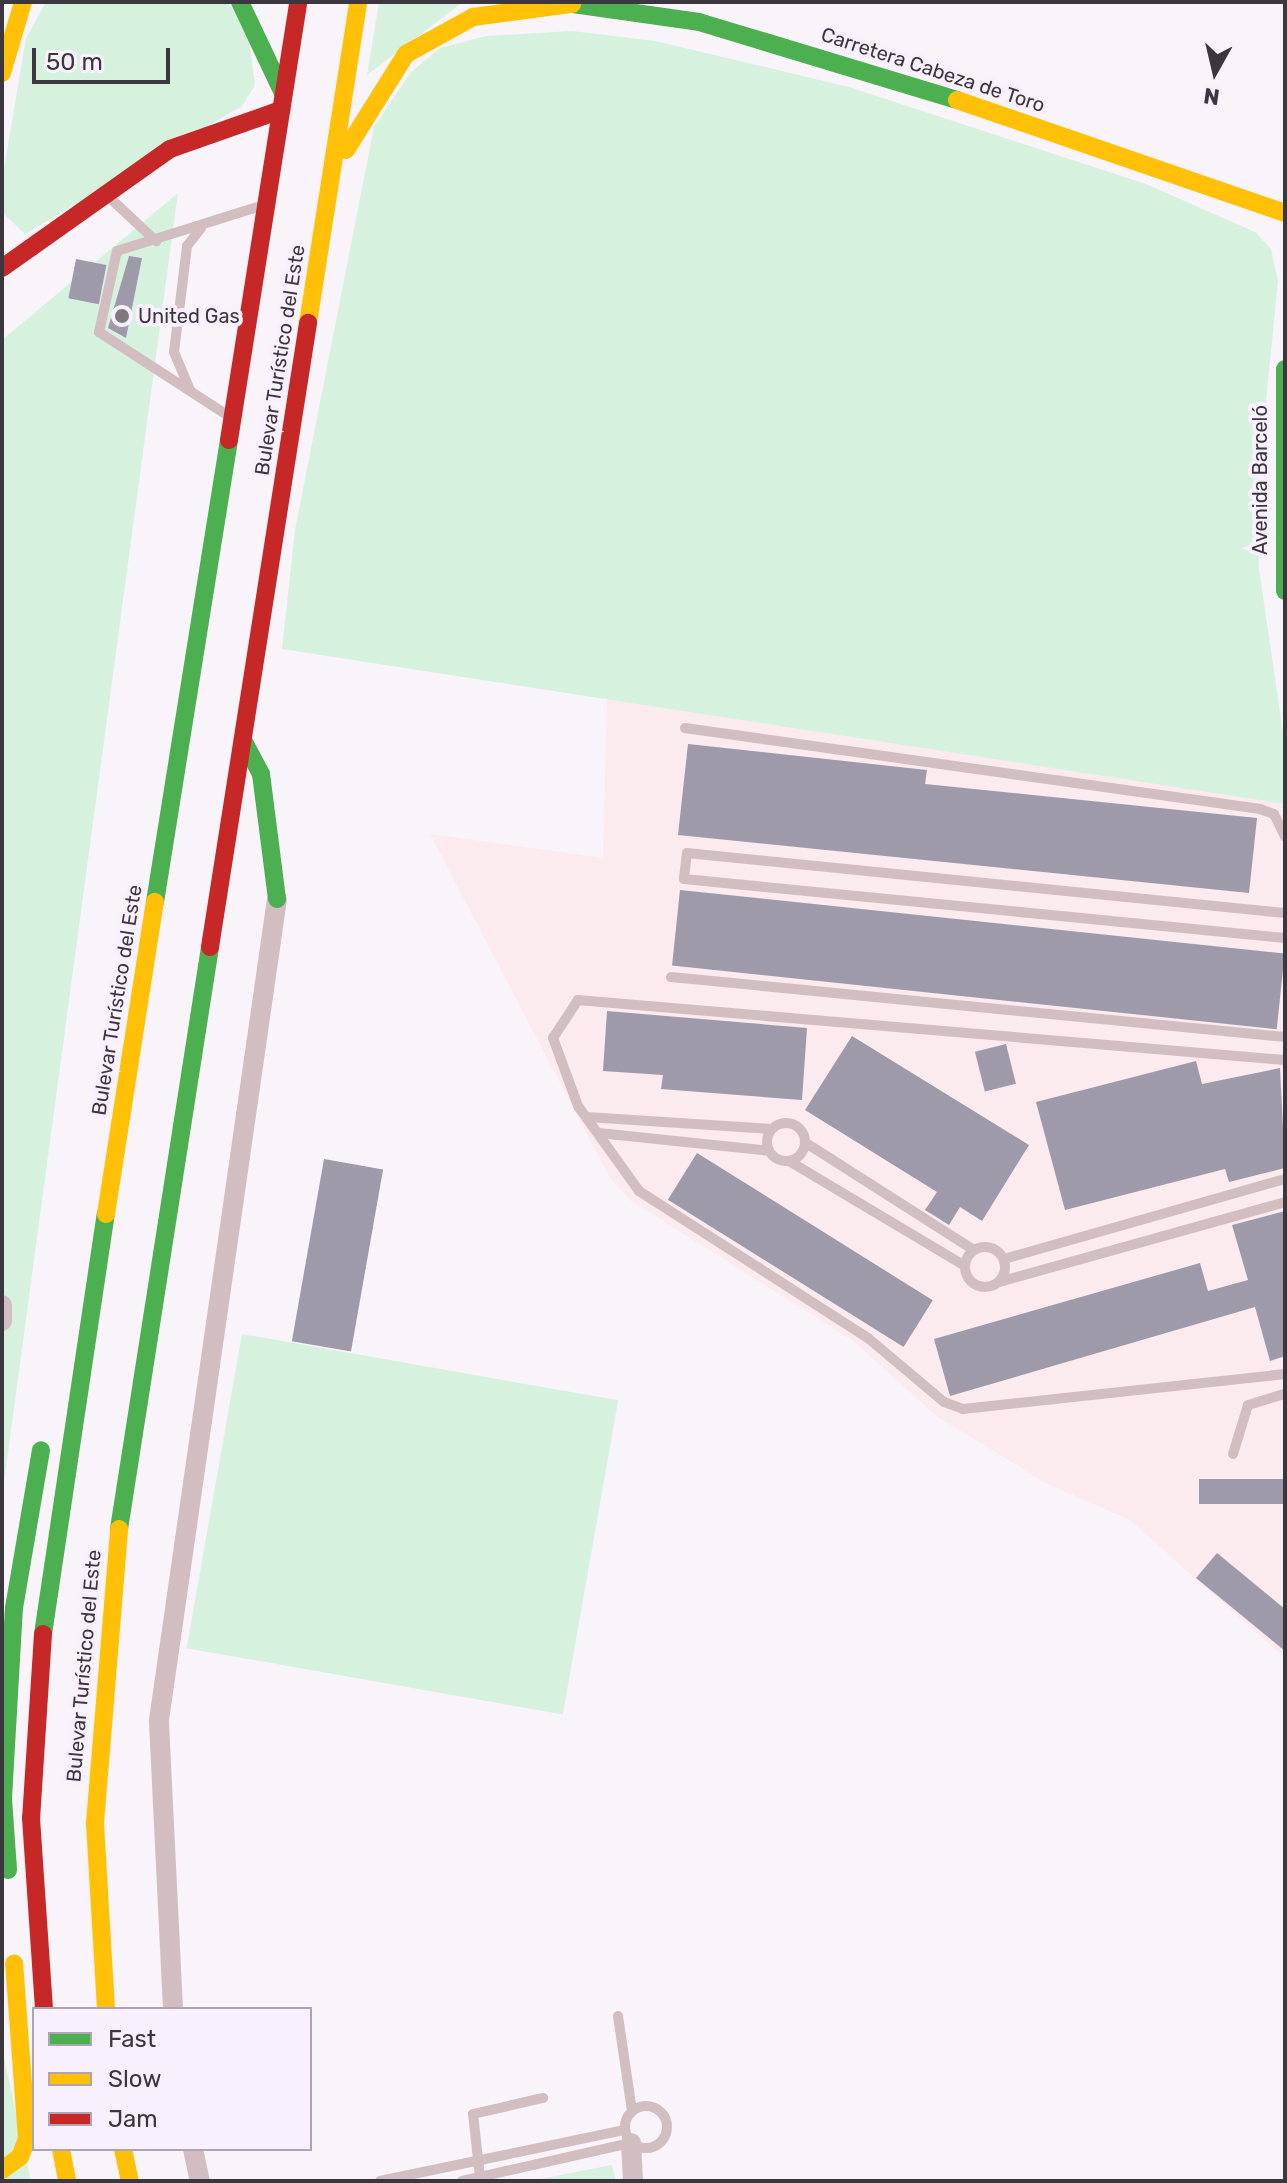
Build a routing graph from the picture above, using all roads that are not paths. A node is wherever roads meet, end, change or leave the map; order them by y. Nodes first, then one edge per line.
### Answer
1 (23, 2) edge
2 (240, 2) edge
3 (298, 2) edge
4 (358, 2) edge
5 (566, 3) edge
6 (2, 73) edge
7 (282, 102) junction
8 (330, 181) junction
9 (105, 192) junction
10 (267, 203) junction
11 (1285, 213) edge
12 (203, 226) junction
13 (156, 241) junction
14 (2, 268) edge
15 (1285, 369) edge
16 (191, 392) junction
17 (236, 421) junction
18 (1285, 591) edge
19 (685, 728) dead end
20 (244, 742) junction
21 (1285, 837) edge
22 (277, 899) joint
23 (1285, 913) edge
24 (1285, 938) edge
25 (671, 977) dead end
26 (1285, 1037) edge
27 (1285, 1060) edge
28 (587, 1117) junction
29 (772, 1129) junction
30 (599, 1133) junction
31 (806, 1143) junction
32 (769, 1151) junction
33 (789, 1161) junction
34 (1285, 1179) edge
35 (1285, 1202) edge
36 (974, 1250) junction
37 (1004, 1259) junction
38 (965, 1266) junction
39 (999, 1282) junction
40 (2, 1305) edge
41 (87, 1320) junction
42 (2, 1321) edge
43 (1285, 1374) edge
44 (56, 1387) dead end
45 (1285, 1394) edge
46 (45, 1430) dead end
47 (1233, 1454) dead end
48 (10, 1891) dead end
49 (13, 1937) dead end
50 (44, 2007) edge
51 (106, 2007) edge
52 (173, 2007) edge
53 (618, 2016) dead end
54 (543, 2098) dead end
55 (632, 2111) junction
56 (628, 2136) junction
57 (61, 2151) edge
58 (123, 2151) edge
59 (193, 2151) edge
60 (477, 2162) junction
61 (2, 2170) edge
62 (480, 2177) junction
63 (67, 2181) edge
64 (130, 2181) edge
65 (200, 2181) edge
66 (380, 2181) edge
67 (462, 2181) edge
68 (633, 2181) edge

1 - 6 main road
2 - 7 main road
3 - 7 main road, Bulevar Turístico del Este
4 - 8 main road, Bulevar Turístico del Este
5 - 8 main road, Carretera Cabeza de Toro
5 - 11 main road, Carretera Cabeza de Toro
7 - 9 main road
7 - 10 main road, Bulevar Turístico del Este
8 - 20 main road, Bulevar Turístico del Este
9 - 13 lane
9 - 14 main road
10 - 12 lane
10 - 17 main road, Bulevar Turístico del Este
12 - 13 lane
12 - 16 lane
13 - 16 lane
15 - 18 main road, Avenida Barceló
16 - 17 lane
17 - 41 main road, Bulevar Turístico del Este
19 - 21 lane
20 - 22 main road
20 - 51 main road, Bulevar Turístico del Este
22 - 52 street
23 - 24 lane
25 - 26 lane
27 - 28 lane
28 - 29 lane
28 - 30 lane
29 - 31 lane
29 - 32 lane
30 - 32 lane
30 - 43 lane
31 - 33 lane
31 - 36 lane
32 - 33 lane
33 - 38 lane
34 - 37 lane
35 - 39 lane
36 - 37 lane
36 - 38 lane
37 - 39 lane
38 - 39 lane
40 - 42 street
41 - 44 main road
41 - 50 main road, Bulevar Turístico del Este
45 - 47 lane
46 - 48 main road
49 - 61 main road
53 - 55 lane
54 - 60 lane
55 - 56 lane
55 - 56 lane
56 - 60 lane
56 - 62 lane
56 - 68 street
57 - 63 main road
58 - 64 main road
59 - 65 street
60 - 62 lane
60 - 66 lane
62 - 67 lane

